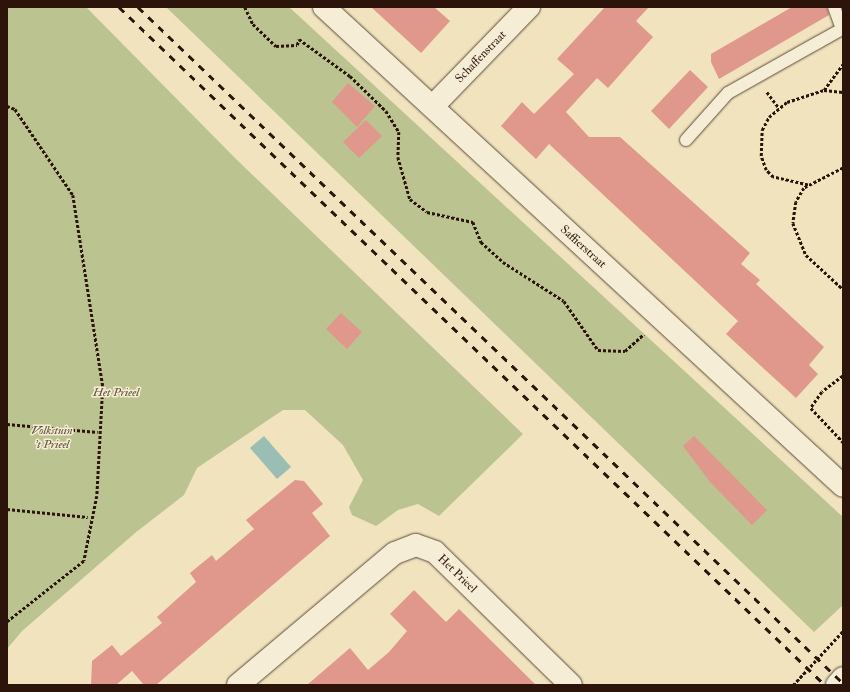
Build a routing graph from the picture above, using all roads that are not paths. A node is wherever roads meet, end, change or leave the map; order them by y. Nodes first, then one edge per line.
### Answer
1 (324, 7) edge
2 (528, 7) edge
3 (834, 7) edge
4 (433, 106) junction
5 (686, 140) dead end
6 (843, 486) edge
7 (843, 678) edge
8 (238, 685) edge
9 (571, 685) edge
10 (837, 685) edge

1 - 4 street, Saffierstraat
2 - 4 street, Schaffenstraat
3 - 5 lane
4 - 6 street, Saffierstraat
7 - 10 street
8 - 9 street, Het Prieel

